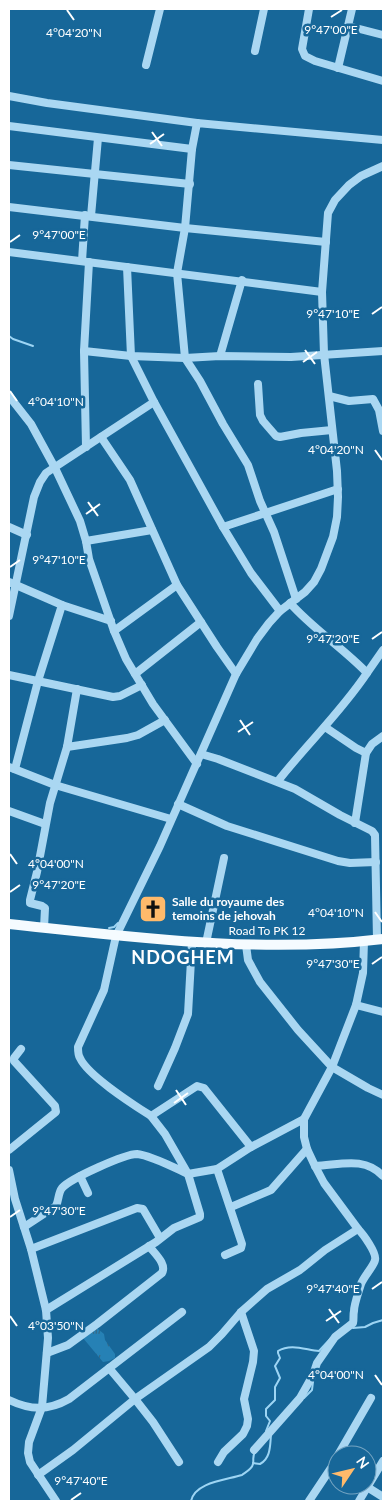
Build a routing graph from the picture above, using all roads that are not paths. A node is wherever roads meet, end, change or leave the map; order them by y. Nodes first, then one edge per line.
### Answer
1 (160, 9) edge
2 (264, 9) edge
3 (310, 9) edge
4 (352, 9) edge
5 (348, 26) junction
6 (383, 36) edge
7 (255, 51) dead end
8 (146, 65) dead end
9 (338, 68) junction
10 (383, 81) edge
11 (9, 96) edge
12 (197, 123) junction
13 (9, 126) edge
14 (98, 138) junction
15 (383, 140) edge
16 (192, 149) junction
17 (9, 165) edge
18 (383, 166) edge
19 (95, 174) junction
20 (190, 184) junction
21 (9, 206) edge
22 (88, 216) junction
23 (185, 228) junction
24 (326, 242) junction
25 (9, 252) edge
26 (85, 261) junction
27 (127, 267) junction
28 (177, 273) junction
29 (242, 280) junction
30 (322, 292) junction
31 (84, 351) junction
32 (383, 351) edge
33 (324, 354) junction
34 (131, 356) junction
35 (220, 356) junction
36 (186, 358) junction
37 (258, 384) dead end
38 (9, 396) edge
39 (329, 396) junction
40 (383, 397) edge
41 (374, 399) junction
42 (154, 402) junction
43 (332, 430) junction
44 (383, 431) edge
45 (102, 437) junction
46 (86, 447) junction
47 (55, 468) junction
48 (338, 489) junction
49 (265, 512) junction
50 (9, 527) edge
51 (223, 527) junction
52 (152, 530) junction
53 (27, 535) junction
54 (86, 541) junction
55 (12, 583) edge
56 (177, 585) junction
57 (293, 601) junction
58 (62, 605) junction
59 (280, 611) junction
60 (9, 616) edge
61 (111, 622) junction
62 (201, 622) junction
63 (114, 631) junction
64 (383, 650) edge
65 (367, 673) junction
66 (135, 674) junction
67 (236, 674) junction
68 (9, 675) edge
69 (38, 681) junction
70 (142, 685) junction
71 (77, 690) junction
72 (165, 720) junction
73 (325, 727) junction
74 (383, 736) edge
75 (67, 747) junction
76 (366, 753) junction
77 (201, 754) junction
78 (197, 764) junction
79 (12, 768) edge
80 (278, 781) junction
81 (55, 785) junction
82 (178, 804) junction
83 (9, 811) edge
84 (172, 819) junction
85 (355, 823) junction
86 (45, 824) junction
87 (224, 858) dead end
88 (376, 862) junction
89 (9, 924) edge
90 (44, 928) junction
91 (116, 936) junction
92 (380, 939) edge
93 (364, 941) junction
94 (192, 942) junction
95 (206, 943) junction
96 (246, 945) junction
97 (356, 1005) junction
98 (383, 1012) edge
99 (21, 1049) dead end
100 (332, 1067) junction
101 (158, 1086) dead end
102 (383, 1095) edge
103 (151, 1116) junction
104 (304, 1119) junction
105 (251, 1147) junction
106 (307, 1148) junction
107 (9, 1150) edge
108 (315, 1166) junction
109 (217, 1169) junction
110 (9, 1170) edge
111 (188, 1174) junction
112 (80, 1176) junction
113 (383, 1176) edge
114 (88, 1193) dead end
115 (12, 1199) edge
116 (230, 1206) junction
117 (24, 1227) junction
118 (358, 1229) junction
119 (160, 1238) junction
120 (149, 1246) junction
121 (31, 1249) junction
122 (225, 1255) dead end
123 (46, 1310) junction
124 (182, 1312) dead end
125 (241, 1312) junction
126 (47, 1353) junction
127 (109, 1368) junction
128 (371, 1398) dead end
129 (136, 1399) junction
130 (9, 1400) edge
131 (42, 1407) junction
132 (344, 1445) edge
133 (254, 1450) dead end
134 (178, 1462) dead end
135 (218, 1462) dead end
136 (38, 1475) junction
137 (327, 1477) edge
138 (56, 1501) edge
139 (308, 1501) edge

1 - 8 street
2 - 7 street
3 - 9 street
4 - 5 street
5 - 6 street
5 - 9 street
9 - 10 street
11 - 12 street
12 - 15 street
12 - 16 street
13 - 14 street
14 - 16 street
14 - 19 street
16 - 20 street
17 - 19 street
18 - 24 street
19 - 20 street
19 - 22 street
20 - 23 street
21 - 22 street
22 - 23 street
22 - 26 street
23 - 24 street
23 - 28 street
24 - 30 street
25 - 26 street
26 - 27 street
26 - 31 street
27 - 28 street
27 - 34 street
28 - 29 street
28 - 36 street
29 - 30 street
29 - 35 street
30 - 33 street
31 - 34 street
31 - 46 street
32 - 33 street
33 - 35 street
33 - 39 street
34 - 36 street
34 - 42 street
35 - 36 street
36 - 49 street
37 - 43 street
38 - 47 street
39 - 41 street
39 - 43 street
40 - 41 street
41 - 44 street
42 - 45 street
42 - 51 street
43 - 48 street
45 - 46 street
45 - 52 street
46 - 47 street
47 - 53 street
47 - 54 street
48 - 49 street
48 - 57 street
49 - 51 street
49 - 57 street
50 - 53 street
51 - 59 street
52 - 54 street
52 - 56 street
53 - 55 street
54 - 61 street
55 - 58 street
55 - 60 street
56 - 62 street
56 - 63 street
57 - 59 street
57 - 65 street
58 - 61 street
58 - 69 street
59 - 67 street
61 - 63 street
62 - 66 street
62 - 67 street
63 - 66 street
64 - 65 street
65 - 73 street
66 - 70 street
67 - 77 street
68 - 69 street
69 - 71 street
69 - 79 street
70 - 71 street
70 - 72 street
71 - 75 street
72 - 75 street
72 - 78 street
73 - 76 street
73 - 80 street
74 - 76 street
75 - 81 street
76 - 85 street
77 - 78 street
77 - 80 street
78 - 82 street
79 - 81 street
80 - 85 street
81 - 84 street
81 - 86 street
82 - 84 street
82 - 88 street
83 - 86 street
84 - 91 street
85 - 88 street
86 - 90 street
87 - 95 street
88 - 92 street
89 - 90 main road, Road To PK 12
90 - 91 main road, Road To PK 12
91 - 94 main road, Road To PK 12
91 - 103 street
92 - 93 main road, Road To PK 12
93 - 96 main road, Road To PK 12
93 - 97 street
94 - 95 main road, Road To PK 12
94 - 101 street
95 - 96 main road, Road To PK 12
96 - 100 street
97 - 98 street
97 - 100 street
99 - 107 street
100 - 102 street
100 - 104 street
103 - 105 street
103 - 111 street
104 - 105 street
104 - 106 street
105 - 109 street
106 - 108 street
106 - 116 street
108 - 113 street
108 - 118 street
109 - 111 street
109 - 116 street
110 - 115 street
111 - 112 street
111 - 119 street
112 - 114 street
112 - 117 street
115 - 117 street
116 - 122 street
117 - 121 street
118 - 125 street
118 - 133 street
119 - 120 street
119 - 121 street
120 - 123 street
120 - 126 street
121 - 123 street
123 - 126 street
124 - 127 street
125 - 129 street
125 - 135 street
126 - 131 street
127 - 129 street
127 - 131 street
128 - 132 street
129 - 134 street
129 - 136 street
130 - 131 street
131 - 136 street
136 - 138 street
137 - 139 street

